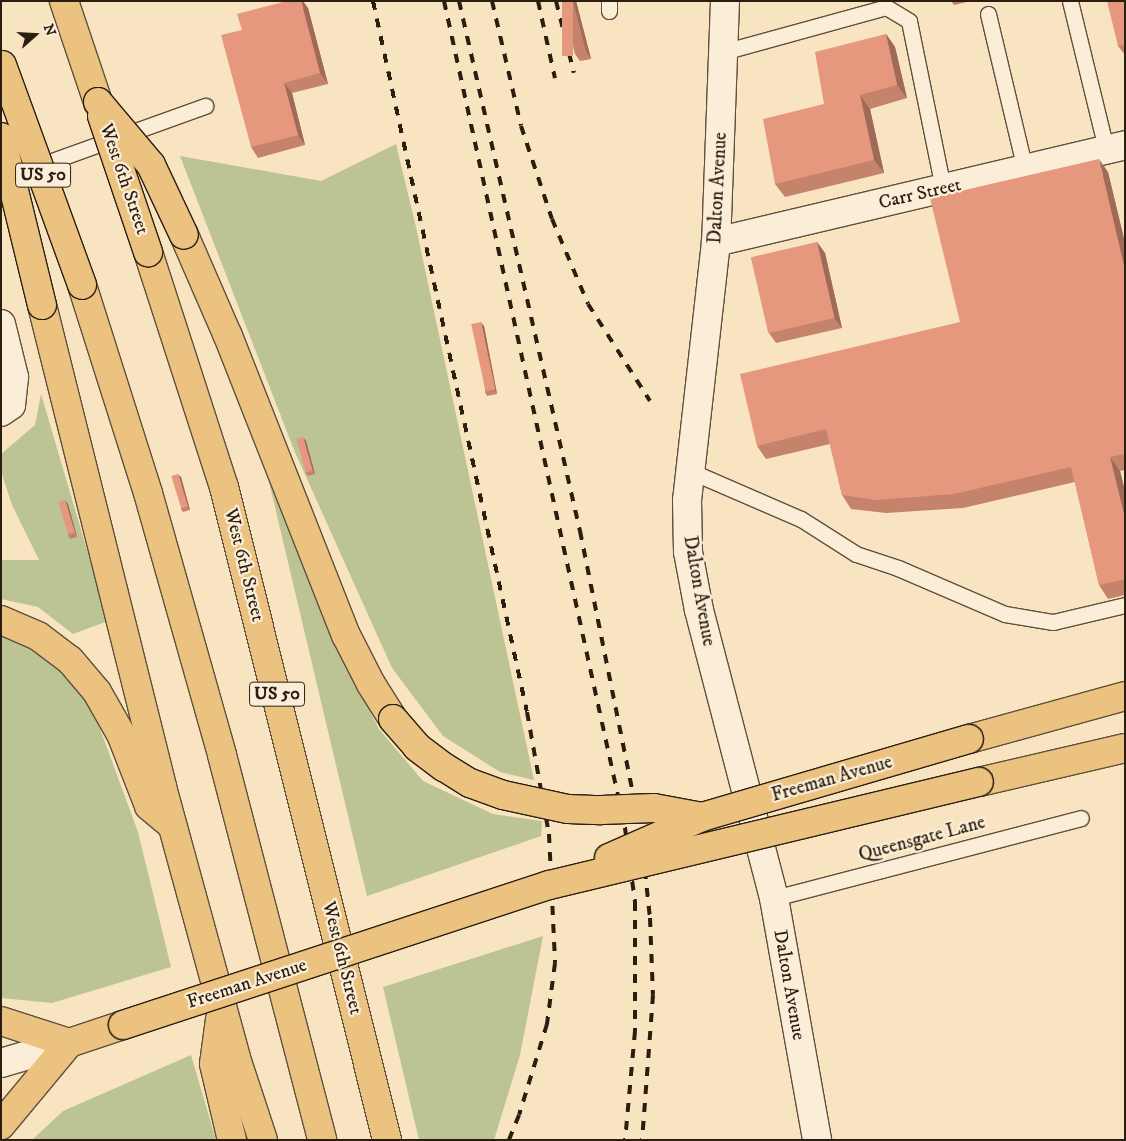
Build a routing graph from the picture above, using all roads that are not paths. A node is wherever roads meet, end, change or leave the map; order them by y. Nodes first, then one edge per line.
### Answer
1 (64, 1) edge
2 (725, 1) edge
3 (1070, 1) edge
4 (988, 14) dead end
5 (723, 52) junction
6 (2, 68) edge
7 (98, 102) junction
8 (205, 106) dead end
9 (1, 137) edge
10 (1115, 147) edge
11 (1025, 169) junction
12 (1, 180) edge
13 (943, 188) junction
14 (716, 242) junction
15 (1, 324) edge
16 (6, 409) edge
17 (690, 471) junction
18 (1125, 605) edge
19 (1, 620) edge
20 (1125, 696) edge
21 (1125, 748) edge
22 (702, 817) junction
23 (1081, 818) dead end
24 (173, 826) junction
25 (548, 885) junction
26 (774, 898) junction
27 (222, 1007) junction
28 (1, 1021) edge
29 (69, 1043) junction
30 (1, 1063) edge
31 (1, 1125) edge
32 (232, 1140) edge
33 (263, 1140) edge
34 (322, 1140) edge
35 (387, 1140) edge
36 (817, 1140) edge

1 - 7 main road, West 6th Street / US 50
2 - 5 main road, Dalton Avenue
3 - 10 lane
4 - 11 lane
5 - 13 lane
5 - 14 main road, Dalton Avenue
6 - 34 main road, US 50, bridge
7 - 22 main road, bridge
7 - 35 main road, West 6th Street / US 50, bridge
8 - 12 lane
9 - 24 main road, bridge
10 - 11 main road, Carr Street
11 - 13 main road, Carr Street
13 - 14 main road, Carr Street
14 - 17 main road, Dalton Avenue
15 - 16 main road
17 - 18 lane
17 - 26 main road, Dalton Avenue
19 - 24 main road
20 - 22 main road, Freeman Avenue, bridge
21 - 25 main road, Freeman Avenue, bridge
22 - 25 main road, Freeman Avenue, bridge
23 - 26 lane, Queensgate Lane
24 - 27 main road
25 - 29 main road, Freeman Avenue, bridge
26 - 36 main road, Dalton Avenue
27 - 32 main road
27 - 33 main road
28 - 29 main road
29 - 30 main road, Freeman Avenue
29 - 31 main road

